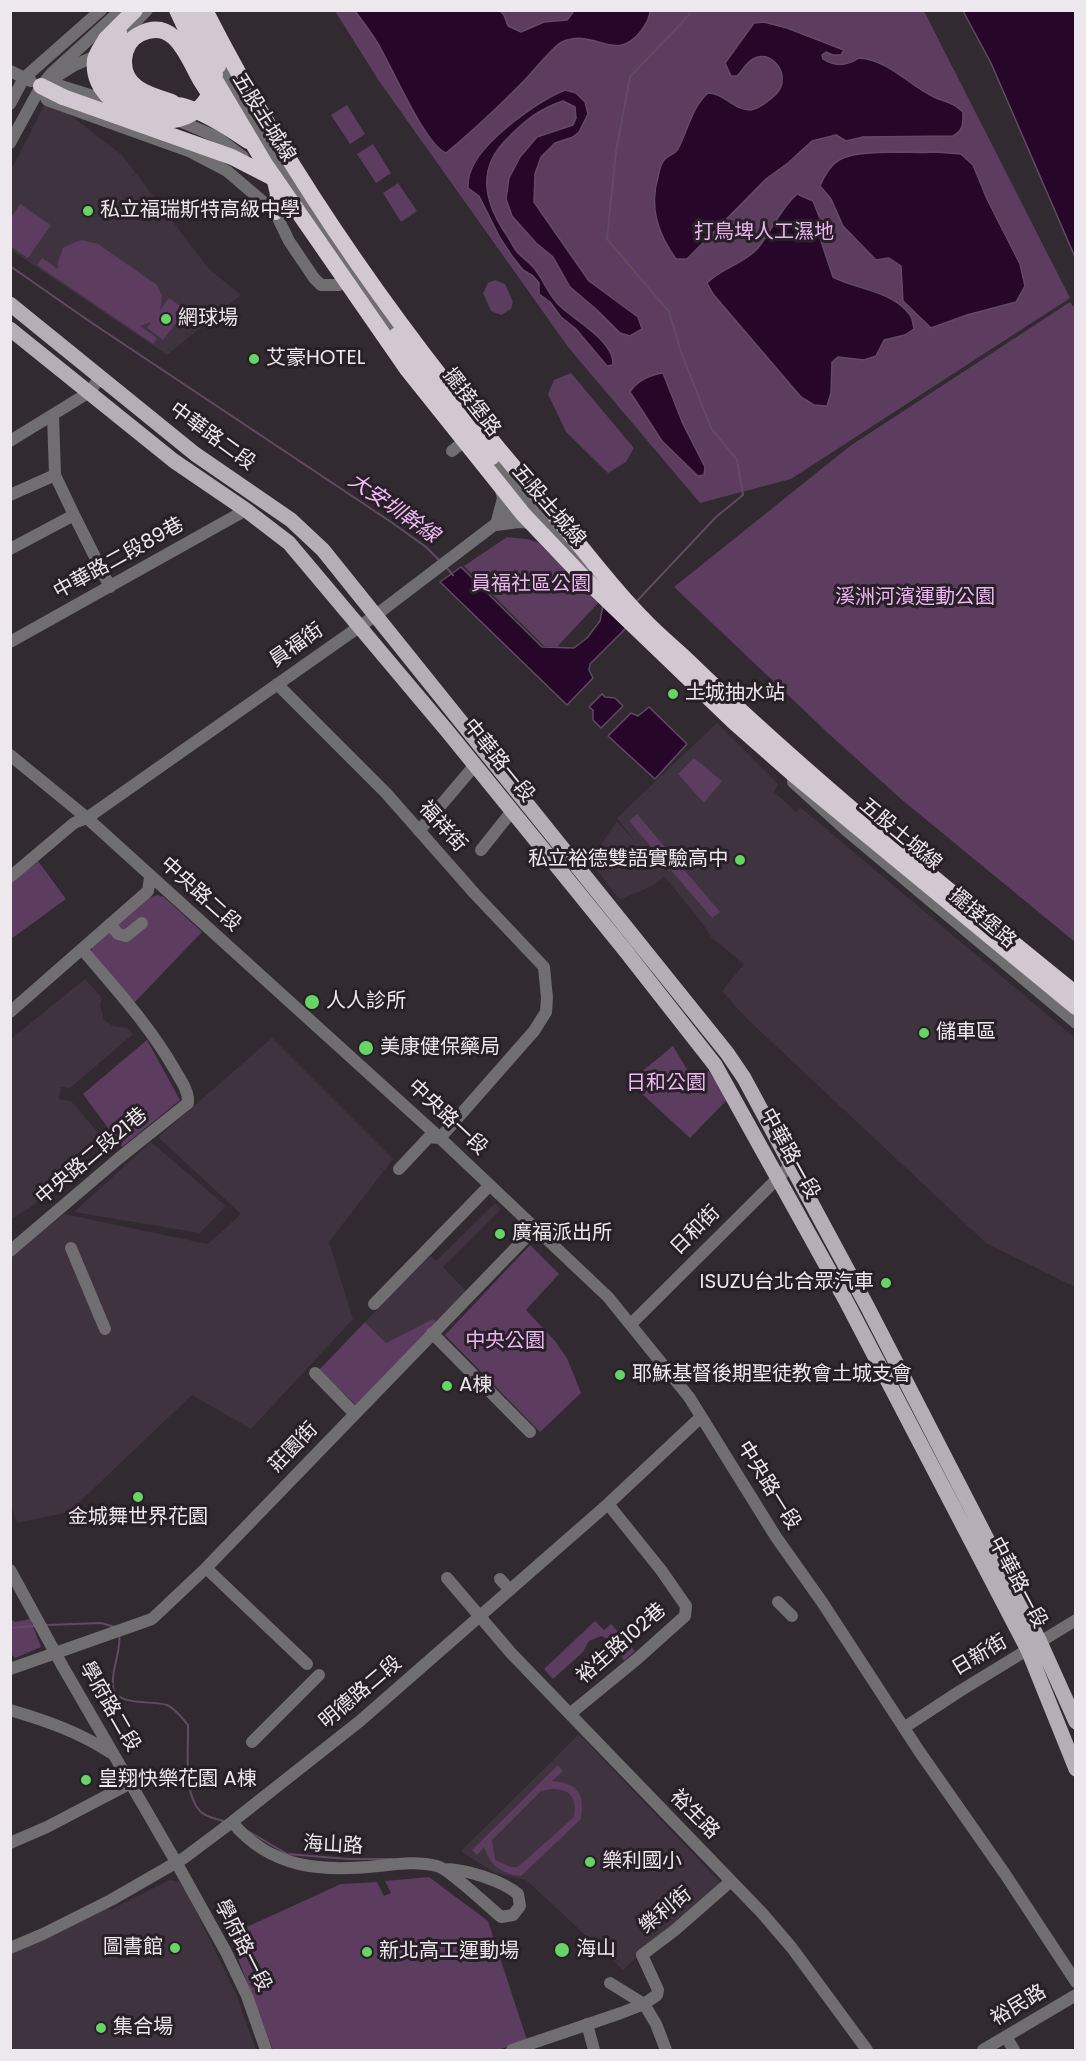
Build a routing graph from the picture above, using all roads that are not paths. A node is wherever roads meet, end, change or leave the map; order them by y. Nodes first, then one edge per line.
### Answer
1 (101, 10) edge
2 (121, 10) edge
3 (135, 10) edge
4 (140, 10) edge
5 (147, 10) edge
6 (177, 10) edge
7 (188, 10) edge
8 (205, 10) edge
9 (115, 43) dead end
10 (91, 58) dead end
11 (10, 71) edge
12 (24, 78) junction
13 (41, 86) junction
14 (10, 104) edge
15 (242, 105) junction
16 (181, 106) junction
17 (10, 143) edge
18 (303, 205) junction
19 (277, 208) junction
20 (348, 274) junction
21 (10, 304) edge
22 (10, 329) edge
23 (100, 378) junction
24 (88, 393) junction
25 (53, 415) junction
26 (471, 435) junction
27 (10, 441) edge
28 (452, 451) dead end
29 (496, 467) junction
30 (55, 475) junction
31 (10, 495) edge
32 (524, 498) junction
33 (246, 510) junction
34 (74, 515) junction
35 (496, 525) junction
36 (550, 527) junction
37 (10, 549) edge
38 (592, 562) junction
39 (582, 576) junction
40 (110, 587) junction
41 (376, 615) junction
42 (360, 626) junction
43 (10, 642) edge
44 (277, 684) junction
45 (737, 718) junction
46 (10, 755) edge
47 (475, 765) junction
48 (512, 811) junction
49 (87, 818) junction
50 (419, 831) junction
51 (481, 850) dead end
52 (150, 877) junction
53 (10, 878) edge
54 (958, 904) junction
55 (948, 916) junction
56 (142, 923) dead end
57 (110, 924) junction
58 (82, 949) junction
59 (1076, 994) edge
60 (1076, 1001) edge
61 (1076, 1007) edge
62 (10, 1012) edge
63 (1076, 1023) edge
64 (361, 1067) joint
65 (440, 1138) junction
66 (790, 1166) junction
67 (399, 1169) dead end
68 (778, 1177) junction
69 (490, 1185) junction
70 (535, 1228) junction
71 (12, 1245) edge
72 (71, 1248) dead end
73 (374, 1304) dead end
74 (631, 1324) junction
75 (105, 1329) dead end
76 (432, 1334) junction
77 (315, 1373) dead end
78 (355, 1414) junction
79 (701, 1417) junction
80 (530, 1432) dead end
81 (608, 1504) junction
82 (206, 1568) junction
83 (10, 1570) edge
84 (447, 1578) dead end
85 (500, 1579) dead end
86 (510, 1590) junction
87 (778, 1602) dead end
88 (792, 1616) dead end
89 (480, 1617) junction
90 (1076, 1620) edge
91 (1034, 1646) junction
92 (55, 1652) junction
93 (307, 1664) dead end
94 (10, 1669) edge
95 (319, 1675) dead end
96 (10, 1710) edge
97 (571, 1713) junction
98 (1076, 1722) edge
99 (904, 1728) junction
100 (252, 1742) dead end
101 (114, 1756) junction
102 (1076, 1769) edge
103 (131, 1784) junction
104 (232, 1822) junction
105 (10, 1843) edge
106 (177, 1862) junction
107 (444, 1869) junction
108 (731, 1881) junction
109 (10, 1948) edge
110 (1076, 1982) edge
111 (610, 1983) dead end
112 (1076, 1995) edge
113 (644, 2004) junction
114 (587, 2024) junction
115 (1006, 2037) junction
116 (267, 2050) edge
117 (512, 2050) edge
118 (594, 2050) edge
119 (666, 2050) edge
120 (867, 2050) edge
121 (983, 2050) edge
122 (1014, 2050) edge

1 - 12 street
2 - 13 street
3 - 7 highway, bridge
4 - 16 highway, bridge
5 - 9 street
6 - 15 street, 擺接堡路
6 - 20 highway, 五股土城線, bridge
7 - 15 street, 擺接堡路
7 - 20 highway, bridge
8 - 38 highway, 五股土城線
10 - 13 street
11 - 12 street
12 - 13 street
12 - 14 street
13 - 17 street
13 - 18 highway, bridge
13 - 19 street
13 - 19 street
15 - 20 street, 擺接堡路
16 - 18 highway, bridge
16 - 19 highway, bridge
18 - 32 highway, bridge
19 - 20 street
20 - 26 street, 擺接堡路
20 - 39 highway, 五股土城線, bridge
21 - 23 main road, 中華路二段
22 - 24 main road, 中華路二段
23 - 24 street
23 - 41 main road, 中華路二段
24 - 25 street
24 - 33 main road, 中華路二段
25 - 27 street
25 - 30 street
26 - 28 street
26 - 29 street, 擺接堡路
29 - 32 street, 擺接堡路
29 - 35 street
30 - 31 street
30 - 34 street
32 - 35 street, 員福街
32 - 36 street, 擺接堡路
32 - 38 highway
32 - 39 highway, bridge
33 - 40 street, 中華路二段89巷
33 - 42 main road, 中華路二段
34 - 37 street
34 - 40 street
35 - 36 street
35 - 41 street, 員福街
36 - 45 street, 擺接堡路
38 - 59 highway, 五股土城線
39 - 61 highway, 五股土城線, bridge
40 - 43 street, 中華路二段89巷
41 - 42 street, 員福街
41 - 66 main road, 中華路一段
42 - 44 street, 員福街
42 - 47 main road, 中華路一段
44 - 49 street, 員福街
44 - 50 street, 福祥街
45 - 54 street, 擺接堡路
45 - 55 street, 擺接堡路
46 - 49 street, 中央路二段
47 - 48 main road, 中華路一段
47 - 50 street
48 - 51 street
48 - 68 main road, 中華路一段
49 - 52 street, 中央路二段
49 - 53 street, 員福街
50 - 65 street, 福祥街
52 - 57 street
52 - 64 street, 中央路二段
54 - 55 street
54 - 60 street, 擺接堡路
55 - 63 street, 擺接堡路
56 - 57 street
57 - 58 street
58 - 62 street
58 - 71 street, 中央路二段21巷
64 - 65 street, 中央路一段
65 - 67 street
65 - 69 street, 中央路一段
66 - 68 street, 日和街
66 - 91 main road, 中華路一段
68 - 74 street, 日和街
68 - 91 main road, 中華路一段
69 - 70 street, 中央路一段
69 - 73 street
70 - 74 street, 中央路一段
70 - 76 street, 莊園街
72 - 75 street
74 - 79 street, 中央路一段
76 - 78 street, 莊園街
76 - 80 street
77 - 78 street
78 - 82 street, 莊園街
79 - 81 street, 明德路二段
79 - 99 street, 中央路一段
81 - 86 street, 明德路二段
81 - 97 street, 裕生路102巷
82 - 92 street, 莊園街
82 - 93 street
83 - 92 street, 學府路二段
84 - 89 street, 裕生路
85 - 86 street
86 - 89 street, 明德路二段
87 - 88 street
89 - 97 street, 裕生路
89 - 104 street, 明德路二段
90 - 91 street, 日新街
91 - 98 main road, 中華路一段
91 - 99 street, 日新街
91 - 102 main road, 中華路一段
92 - 94 street, 莊園街
92 - 101 street, 學府路二段
95 - 100 street
96 - 101 street
97 - 108 street, 裕生路
99 - 110 street, 中央路一段
101 - 103 street, 學府路二段
103 - 105 street
103 - 106 street, 學府路二段
104 - 106 street, 明德路二段
104 - 107 street, 海山路
106 - 109 street, 明德路二段
106 - 116 street, 學府路一段
107 - 107 street, 海山路
108 - 113 street, 樂利街
108 - 120 street, 裕生路
111 - 113 street
112 - 115 street, 裕民路
113 - 114 street
113 - 119 street
114 - 117 street
114 - 118 street
115 - 121 street, 裕民路
115 - 122 street

